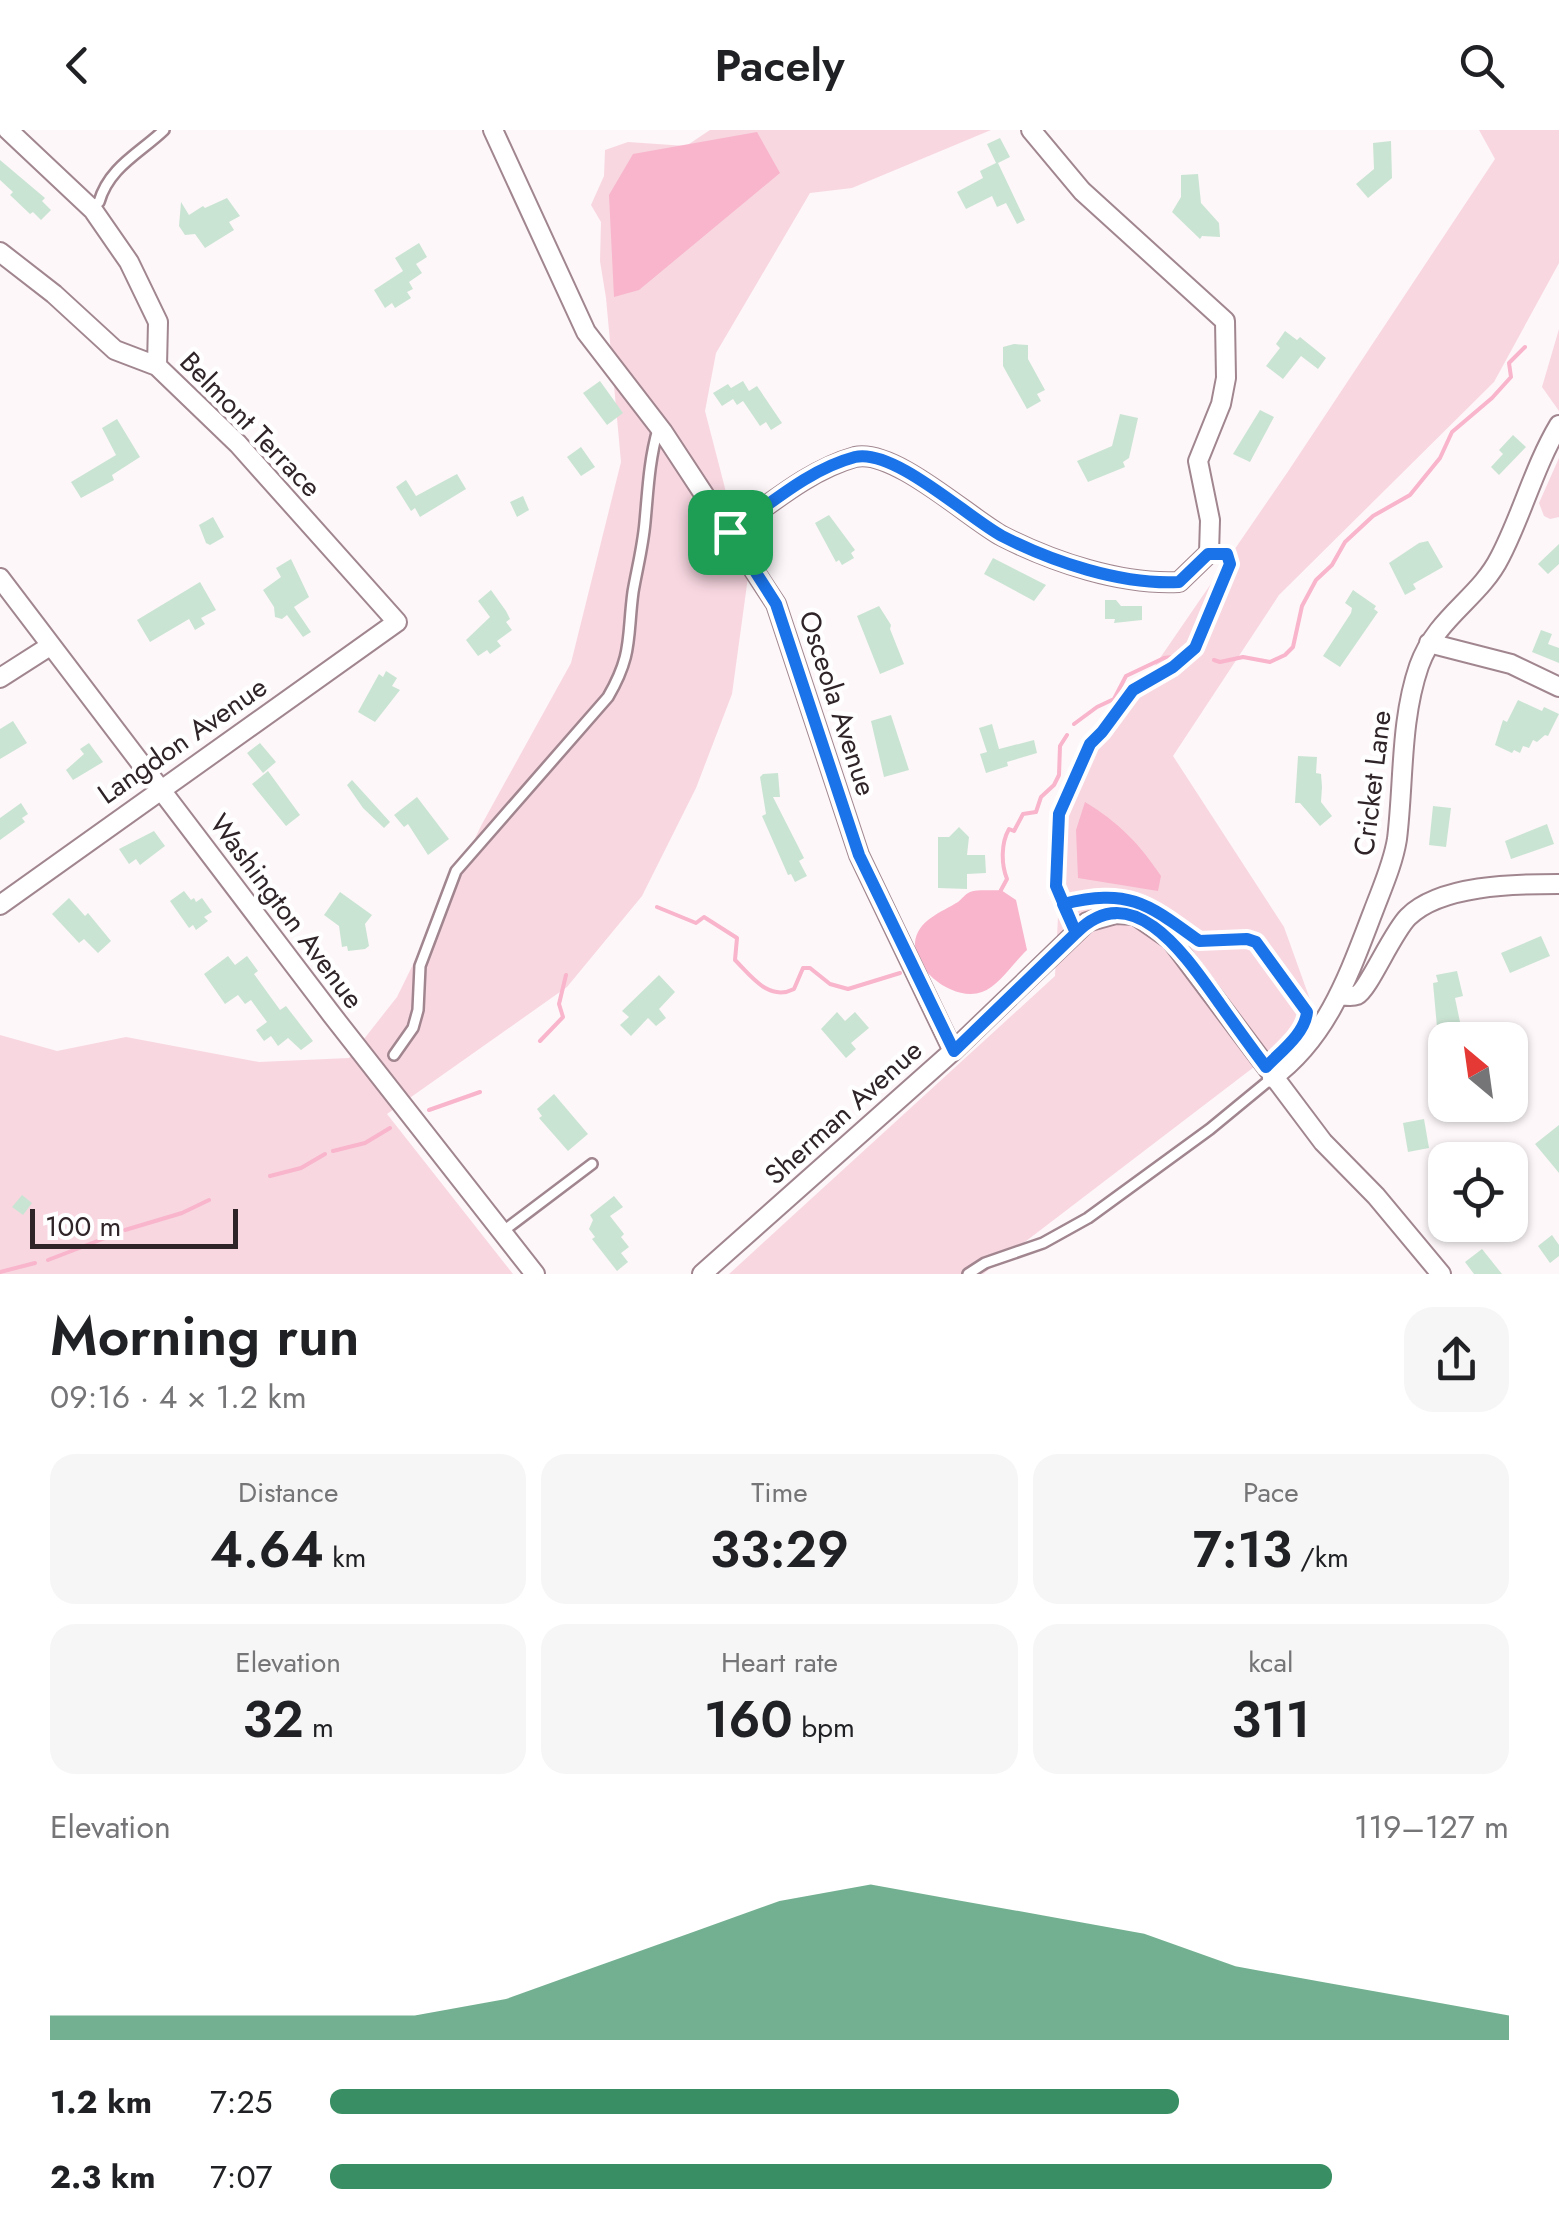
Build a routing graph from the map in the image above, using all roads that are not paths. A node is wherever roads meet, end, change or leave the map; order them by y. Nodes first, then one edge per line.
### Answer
1 (8, 130) edge
2 (164, 130) edge
3 (492, 130) edge
4 (1031, 130) edge
5 (90, 207) junction
6 (0, 252) edge
7 (158, 366) junction
8 (1559, 425) edge
9 (658, 426) junction
10 (730, 532) junction
11 (1208, 554) junction
12 (0, 578) edge
13 (398, 622) joint
14 (1430, 643) junction
15 (50, 646) junction
16 (0, 678) edge
17 (1559, 687) edge
18 (160, 789) junction
19 (1558, 884) edge
20 (1063, 904) junction
21 (0, 905) edge
22 (1076, 933) junction
23 (1341, 995) junction
24 (954, 1051) junction
25 (394, 1056) dead end
26 (1269, 1073) junction
27 (592, 1164) dead end
28 (502, 1232) junction
29 (536, 1274) edge
30 (702, 1274) edge
31 (968, 1274) edge
32 (1441, 1274) edge

1 - 5 street
2 - 5 lane
3 - 9 street, Osceola Avenue
4 - 11 street
5 - 7 street
6 - 7 street, Belmont Terrace
7 - 13 street, Belmont Terrace
8 - 14 street, Cricket Lane
9 - 10 street, Osceola Avenue
9 - 25 lane
10 - 11 street
10 - 24 street, Osceola Avenue
11 - 20 lane
12 - 15 street, Washington Avenue
13 - 18 street, Langdon Avenue
14 - 17 street
14 - 23 street, Cricket Lane
15 - 16 street
15 - 18 street, Washington Avenue
18 - 21 street, Langdon Avenue
18 - 28 street, Washington Avenue
19 - 23 street
20 - 22 lane
20 - 26 lane
22 - 24 street, Sherman Avenue
22 - 26 street, Sherman Avenue
23 - 26 street, Cricket Lane
24 - 30 street, Sherman Avenue
26 - 31 lane
26 - 32 street, Sherman Avenue
27 - 28 lane
28 - 29 street, Washington Avenue

